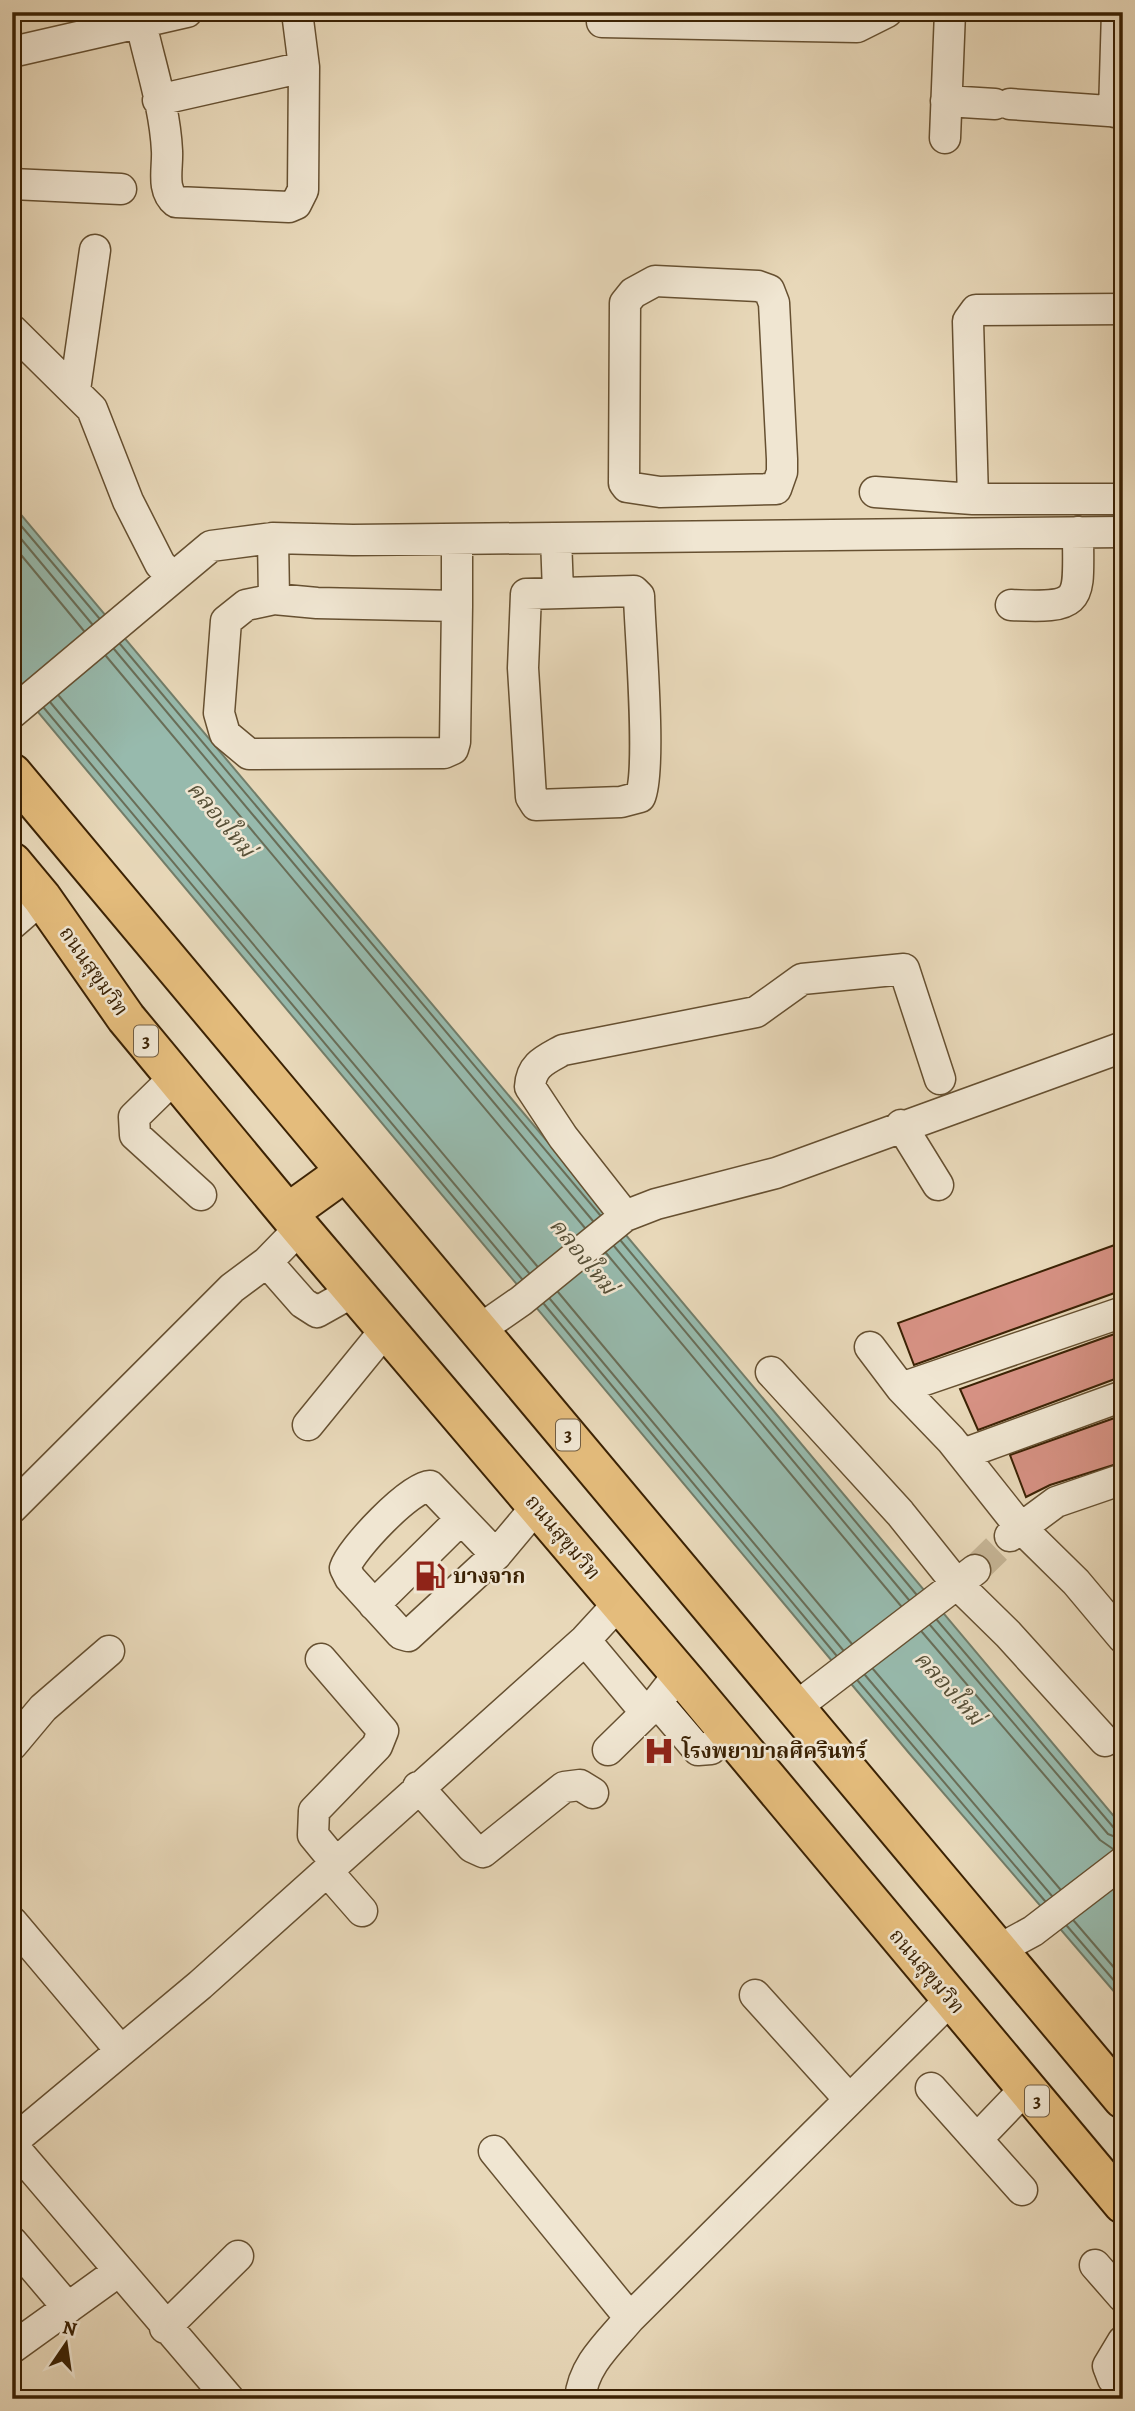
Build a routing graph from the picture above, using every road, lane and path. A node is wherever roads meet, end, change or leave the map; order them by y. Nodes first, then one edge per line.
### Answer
1 (187, 12) edge
2 (297, 12) edge
3 (887, 12) edge
4 (950, 12) edge
5 (1117, 12) edge
6 (602, 22) dead end
7 (141, 23) junction
8 (12, 52) edge
9 (304, 67) junction
10 (158, 100) junction
11 (946, 101) junction
12 (1119, 112) edge
13 (944, 138) dead end
14 (12, 184) edge
15 (121, 190) dead end
16 (95, 250) dead end
17 (1123, 309) edge
18 (12, 330) edge
19 (75, 390) junction
20 (660, 492) junction
21 (973, 499) junction
22 (1123, 499) edge
23 (1078, 532) junction
24 (1123, 532) edge
25 (900, 534) junction
26 (657, 537) junction
27 (273, 538) junction
28 (556, 538) junction
29 (457, 539) junction
30 (172, 577) junction
31 (558, 592) junction
32 (274, 598) junction
33 (1011, 605) dead end
34 (457, 606) junction
35 (15, 711) edge
36 (12, 773) edge
37 (12, 862) edge
38 (42, 898) junction
39 (12, 924) edge
40 (1123, 1047) edge
41 (176, 1076) junction
42 (940, 1079) dead end
43 (901, 1125) junction
44 (345, 1172) junction
45 (938, 1185) dead end
46 (201, 1195) dead end
47 (623, 1218) junction
48 (294, 1221) junction
49 (267, 1262) junction
50 (349, 1283) junction
51 (1123, 1311) edge
52 (387, 1328) junction
53 (479, 1330) junction
54 (870, 1347) dead end
55 (771, 1373) dead end
56 (901, 1388) junction
57 (1123, 1396) edge
58 (307, 1425) dead end
59 (963, 1454) junction
60 (1123, 1479) edge
61 (537, 1506) junction
62 (12, 1508) edge
63 (461, 1519) junction
64 (1015, 1532) junction
65 (496, 1555) junction
66 (957, 1583) junction
67 (619, 1603) junction
68 (374, 1605) junction
69 (1123, 1638) edge
70 (585, 1640) junction
71 (109, 1651) dead end
72 (321, 1659) dead end
73 (809, 1696) junction
74 (661, 1697) junction
75 (1105, 1741) dead end
76 (12, 1745) edge
77 (608, 1750) dead end
78 (418, 1787) junction
79 (593, 1793) dead end
80 (1123, 1862) edge
81 (331, 1867) junction
82 (362, 1911) dead end
83 (12, 1922) edge
84 (1000, 1949) junction
85 (755, 1995) dead end
86 (951, 1999) junction
87 (121, 2051) junction
88 (931, 2088) dead end
89 (1026, 2088) junction
90 (849, 2099) junction
91 (1123, 2099) edge
92 (977, 2139) junction
93 (12, 2143) edge
94 (494, 2151) dead end
95 (1021, 2190) dead end
96 (1123, 2204) edge
97 (12, 2242) edge
98 (238, 2256) dead end
99 (1095, 2265) dead end
100 (119, 2271) junction
101 (1123, 2297) edge
102 (68, 2308) junction
103 (630, 2318) junction
104 (165, 2328) junction
105 (1123, 2341) edge
106 (12, 2348) edge
107 (1123, 2391) edge
108 (229, 2399) edge
109 (580, 2399) edge

1 - 7 street
2 - 9 street
3 - 6 street
4 - 11 street
5 - 12 street
7 - 8 street
7 - 10 street
9 - 10 street
9 - 10 street
11 - 12 street
11 - 13 street
14 - 15 street
16 - 19 street
17 - 21 street
18 - 19 street
19 - 30 street
20 - 20 street
20 - 26 street
21 - 22 street
21 - 25 street
23 - 24 street
23 - 25 street
23 - 33 street
25 - 26 street
26 - 28 street
27 - 29 street
27 - 30 street
27 - 32 street
28 - 29 street
28 - 31 street
29 - 34 street
30 - 35 street
31 - 31 street
32 - 34 street
32 - 34 street
36 - 44 highway, 3
37 - 38 highway, ถนนสุขุมวิท / 3
38 - 39 street
38 - 41 highway, ถนนสุขุมวิท / 3
40 - 43 street
41 - 46 street
41 - 48 highway, ถนนสุขุมวิท / 3
42 - 47 street
43 - 45 street
43 - 47 street
44 - 48 highway
44 - 53 highway, 3
47 - 53 street
48 - 49 street
48 - 50 highway, ถนนสุขุมวิท / 3
49 - 50 street
49 - 62 street
50 - 52 highway, ถนนสุขุมวิท / 3
51 - 56 street
52 - 58 street
52 - 61 highway, ถนนสุขุมวิท / 3
53 - 73 highway, 3
54 - 56 street
55 - 66 street
56 - 59 street
57 - 59 street
59 - 64 street
60 - 64 street
61 - 65 street
61 - 67 highway, ถนนสุขุมวิท / 3
63 - 65 street
63 - 68 street
63 - 68 street
64 - 69 street
65 - 68 street
66 - 73 street
66 - 75 street
67 - 70 street
67 - 74 highway, ถนนสุขุมวิท / 3
70 - 74 street
70 - 78 street
71 - 76 street
72 - 81 street
73 - 84 highway, 3
74 - 77 street
74 - 86 highway, ถนนสุขุมวิท / 3
78 - 79 street
78 - 81 street
80 - 84 street
81 - 82 street
81 - 87 street
83 - 87 street
84 - 91 highway, 3
85 - 90 street
86 - 89 highway, ถนนสุขุมวิท / 3
86 - 90 street
87 - 93 street
88 - 92 street
89 - 92 street
89 - 96 highway, ถนนสุขุมวิท / 3
90 - 103 street
92 - 95 street
93 - 100 street
94 - 103 street
97 - 102 street
98 - 104 street
99 - 101 street
100 - 102 street
100 - 104 street
102 - 106 street
103 - 109 street
104 - 108 street
105 - 107 street

